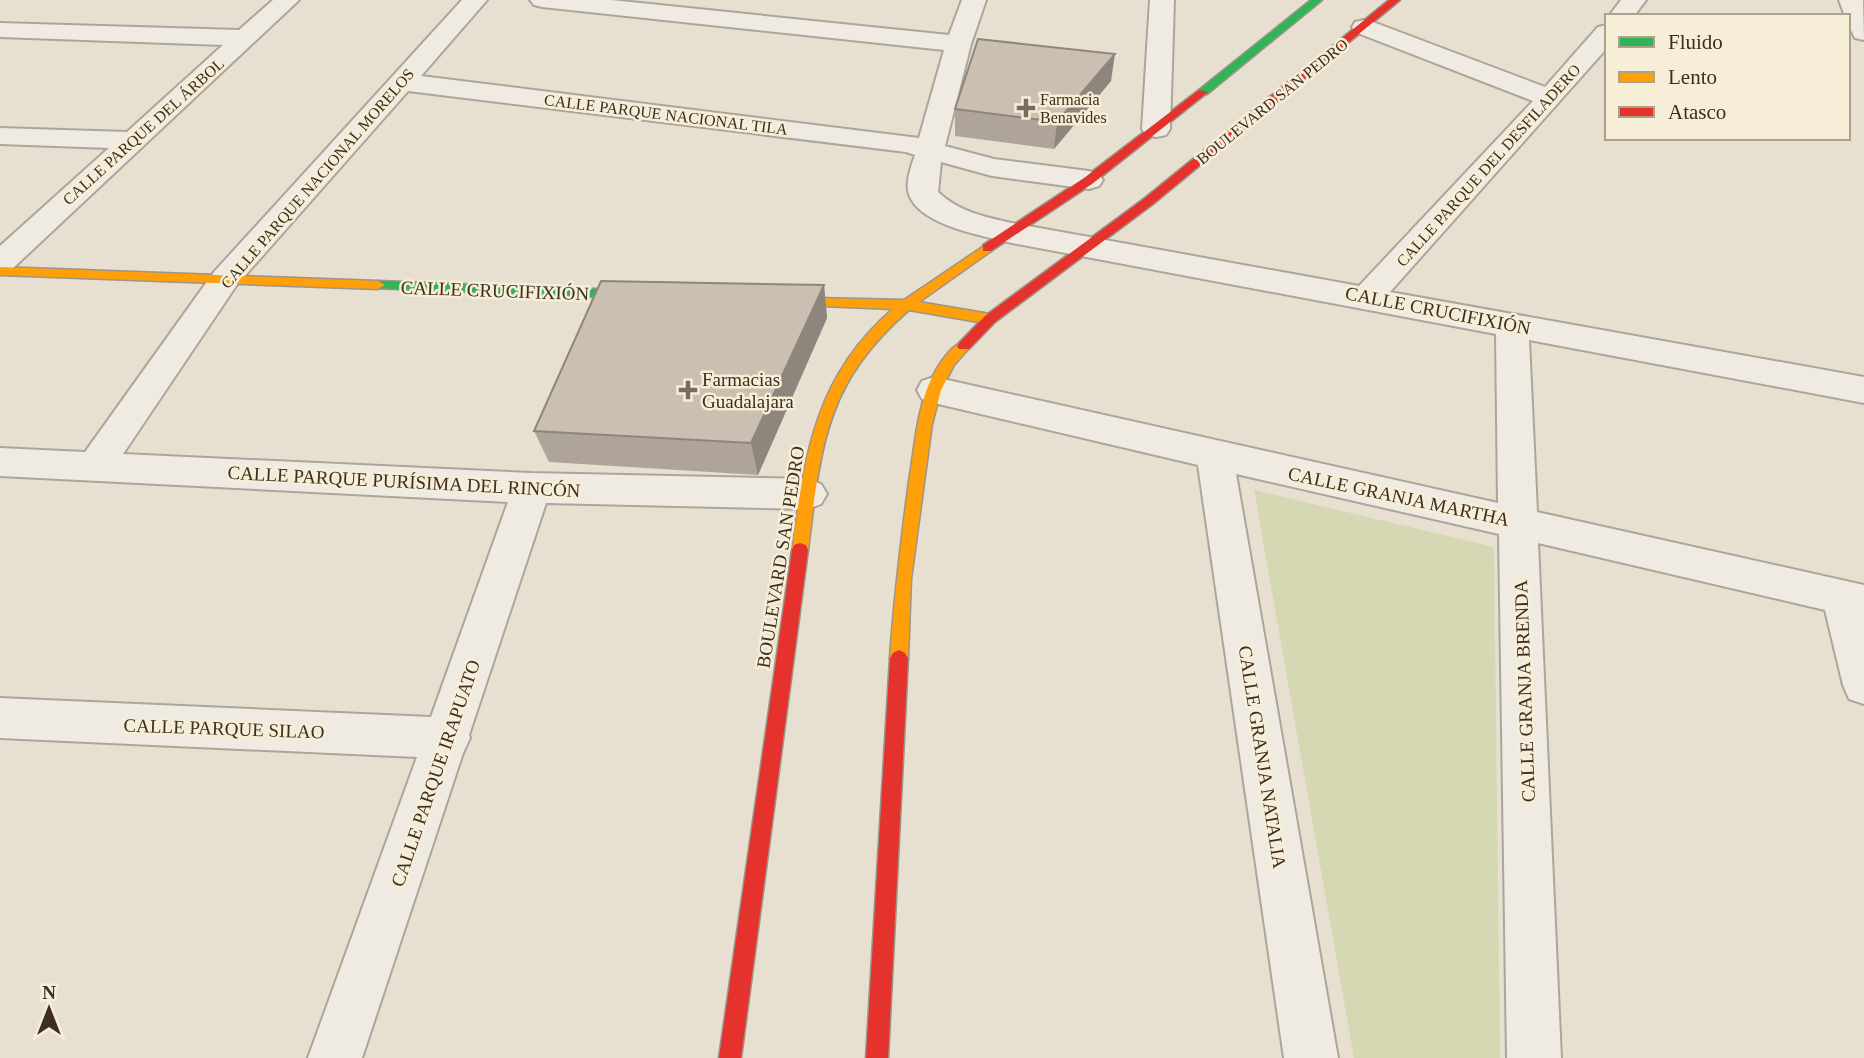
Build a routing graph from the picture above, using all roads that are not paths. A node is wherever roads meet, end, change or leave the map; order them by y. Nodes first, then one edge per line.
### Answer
1 (287, 0) edge
2 (475, 0) edge
3 (542, 0) edge
4 (974, 0) edge
5 (1162, 0) edge
6 (1317, 0) edge
7 (1395, 0) edge
8 (1634, 0) edge
9 (1851, 0) edge
10 (1623, 14) edge
11 (1364, 27) junction
12 (0, 30) edge
13 (1864, 33) edge
14 (1605, 34) edge
15 (245, 38) junction
16 (958, 44) junction
17 (401, 82) junction
18 (1550, 98) junction
19 (1156, 128) junction
20 (0, 136) edge
21 (132, 140) junction
22 (930, 150) junction
23 (1089, 180) junction
24 (1012, 233) junction
25 (1092, 246) junction
26 (0, 263) edge
27 (0, 271) edge
28 (225, 279) junction
29 (670, 296) edge
30 (1368, 296) junction
31 (754, 300) edge
32 (907, 305) junction
33 (990, 319) junction
34 (1512, 324) junction
35 (934, 390) junction
36 (1864, 390) edge
37 (1215, 456) junction
38 (0, 463) edge
39 (95, 466) junction
40 (532, 488) junction
41 (808, 495) junction
42 (1519, 522) junction
43 (1853, 599) edge
44 (1864, 685) edge
45 (0, 718) edge
46 (448, 738) junction
47 (335, 1058) edge
48 (730, 1058) edge
49 (877, 1058) edge
50 (1311, 1058) edge
51 (1534, 1058) edge

1 - 15 street, CALLE PARQUE DEL ÁRBOL
2 - 17 street, CALLE PARQUE NACIONAL MORELOS
3 - 16 street
4 - 16 street
5 - 19 street
6 - 19 street, BOULEVARD SAN PEDRO
7 - 11 street, BOULEVARD SAN PEDRO
8 - 10 street
9 - 13 street
11 - 18 street
11 - 25 street, BOULEVARD SAN PEDRO
12 - 15 street
14 - 18 street, CALLE PARQUE DEL DESFILADERO
15 - 21 street, CALLE PARQUE DEL ÁRBOL
16 - 22 street
17 - 22 street, CALLE PARQUE NACIONAL TILA
17 - 28 street, CALLE PARQUE NACIONAL MORELOS
18 - 30 street, CALLE PARQUE DEL DESFILADERO
19 - 23 street, BOULEVARD SAN PEDRO
20 - 21 street
21 - 26 street, CALLE PARQUE DEL ÁRBOL
22 - 23 street, CALLE PARQUE NACIONAL TILA
22 - 24 street, CALLE CRUCIFIXIÓN
23 - 24 street, BOULEVARD SAN PEDRO
24 - 25 street, CALLE CRUCIFIXIÓN
24 - 32 street, BOULEVARD SAN PEDRO
25 - 30 street, CALLE CRUCIFIXIÓN
25 - 33 street
27 - 28 street, CALLE CRUCIFIXIÓN
28 - 29 street, CALLE CRUCIFIXIÓN
28 - 39 street, CALLE PARQUE NACIONAL MORELOS
30 - 34 street, CALLE CRUCIFIXIÓN
31 - 32 street
32 - 33 street
32 - 41 street, BOULEVARD SAN PEDRO
33 - 35 street
34 - 36 street, CALLE CRUCIFIXIÓN
34 - 42 street, CALLE GRANJA BRENDA
35 - 37 street, CALLE GRANJA MARTHA
35 - 49 street
37 - 42 street, CALLE GRANJA MARTHA
37 - 50 street, CALLE GRANJA NATALIA
38 - 39 street, CALLE PARQUE PURÍSIMA DEL RINCÓN
39 - 40 street, CALLE PARQUE PURÍSIMA DEL RINCÓN
40 - 41 street, CALLE PARQUE PURÍSIMA DEL RINCÓN
40 - 46 street, CALLE PARQUE IRAPUATO
41 - 48 street, BOULEVARD SAN PEDRO
42 - 43 street, CALLE GRANJA MARTHA
42 - 51 street, CALLE GRANJA BRENDA
43 - 44 street
45 - 46 street, CALLE PARQUE SILAO
46 - 47 street, CALLE PARQUE IRAPUATO

